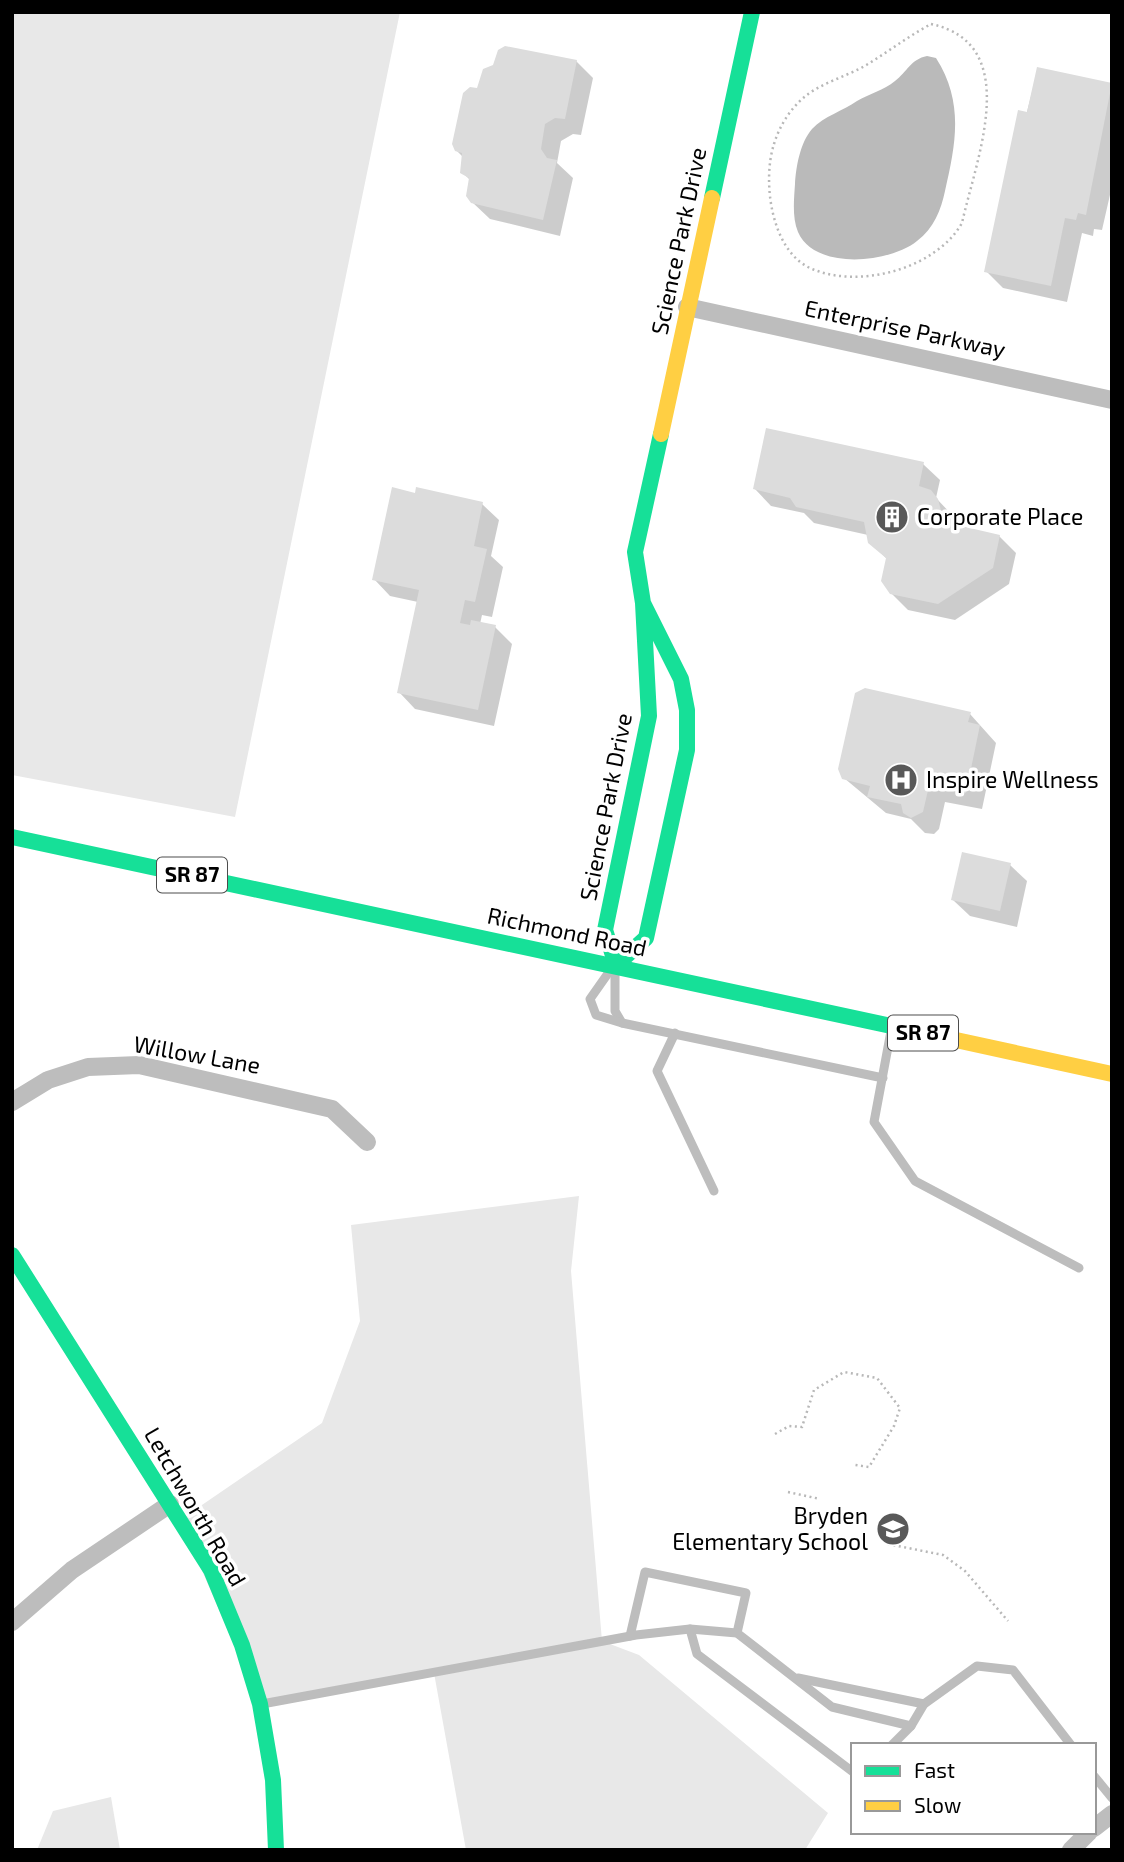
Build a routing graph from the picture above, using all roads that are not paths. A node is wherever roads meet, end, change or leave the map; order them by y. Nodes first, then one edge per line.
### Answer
1 (752, 12) edge
2 (687, 307) junction
3 (1112, 400) edge
4 (643, 603) junction
5 (12, 837) edge
6 (616, 965) junction
7 (622, 1023) junction
8 (892, 1026) junction
9 (675, 1033) junction
10 (1112, 1074) edge
11 (883, 1078) junction
12 (12, 1102) edge
13 (367, 1142) dead end
14 (714, 1191) dead end
15 (12, 1255) edge
16 (1079, 1268) dead end
17 (170, 1504) junction
18 (12, 1622) edge
19 (691, 1629) junction
20 (737, 1633) junction
21 (630, 1636) junction
22 (796, 1677) junction
23 (260, 1704) junction
24 (923, 1704) junction
25 (911, 1726) junction
26 (894, 1743) edge
27 (1069, 1743) edge
28 (851, 1770) edge
29 (1096, 1778) edge
30 (1112, 1798) edge
31 (1112, 1814) edge
32 (1096, 1826) edge
33 (1087, 1834) edge
34 (276, 1850) edge
35 (1071, 1850) edge

1 - 2 street, Science Park Drive
2 - 3 street, Enterprise Parkway
2 - 4 street, Science Park Drive
4 - 6 street, Science Park Drive
4 - 6 street, Science Park Drive
5 - 6 street, Richmond Road / SR 87
6 - 7 lane
6 - 7 lane
6 - 8 street, Richmond Road / SR 87
7 - 9 lane
8 - 10 street, Richmond Road / SR 87
8 - 11 lane
9 - 11 lane
9 - 14 lane
11 - 16 lane
12 - 13 street, Willow Lane
15 - 17 street, Letchworth Road
17 - 18 street
17 - 23 street, Letchworth Road
19 - 20 lane
19 - 21 lane
19 - 28 lane
20 - 21 lane
20 - 22 lane
21 - 23 lane
22 - 24 lane
22 - 25 lane
23 - 34 street, Letchworth Road
24 - 25 lane
24 - 27 lane
25 - 26 lane
29 - 30 lane
31 - 32 street
33 - 35 street

